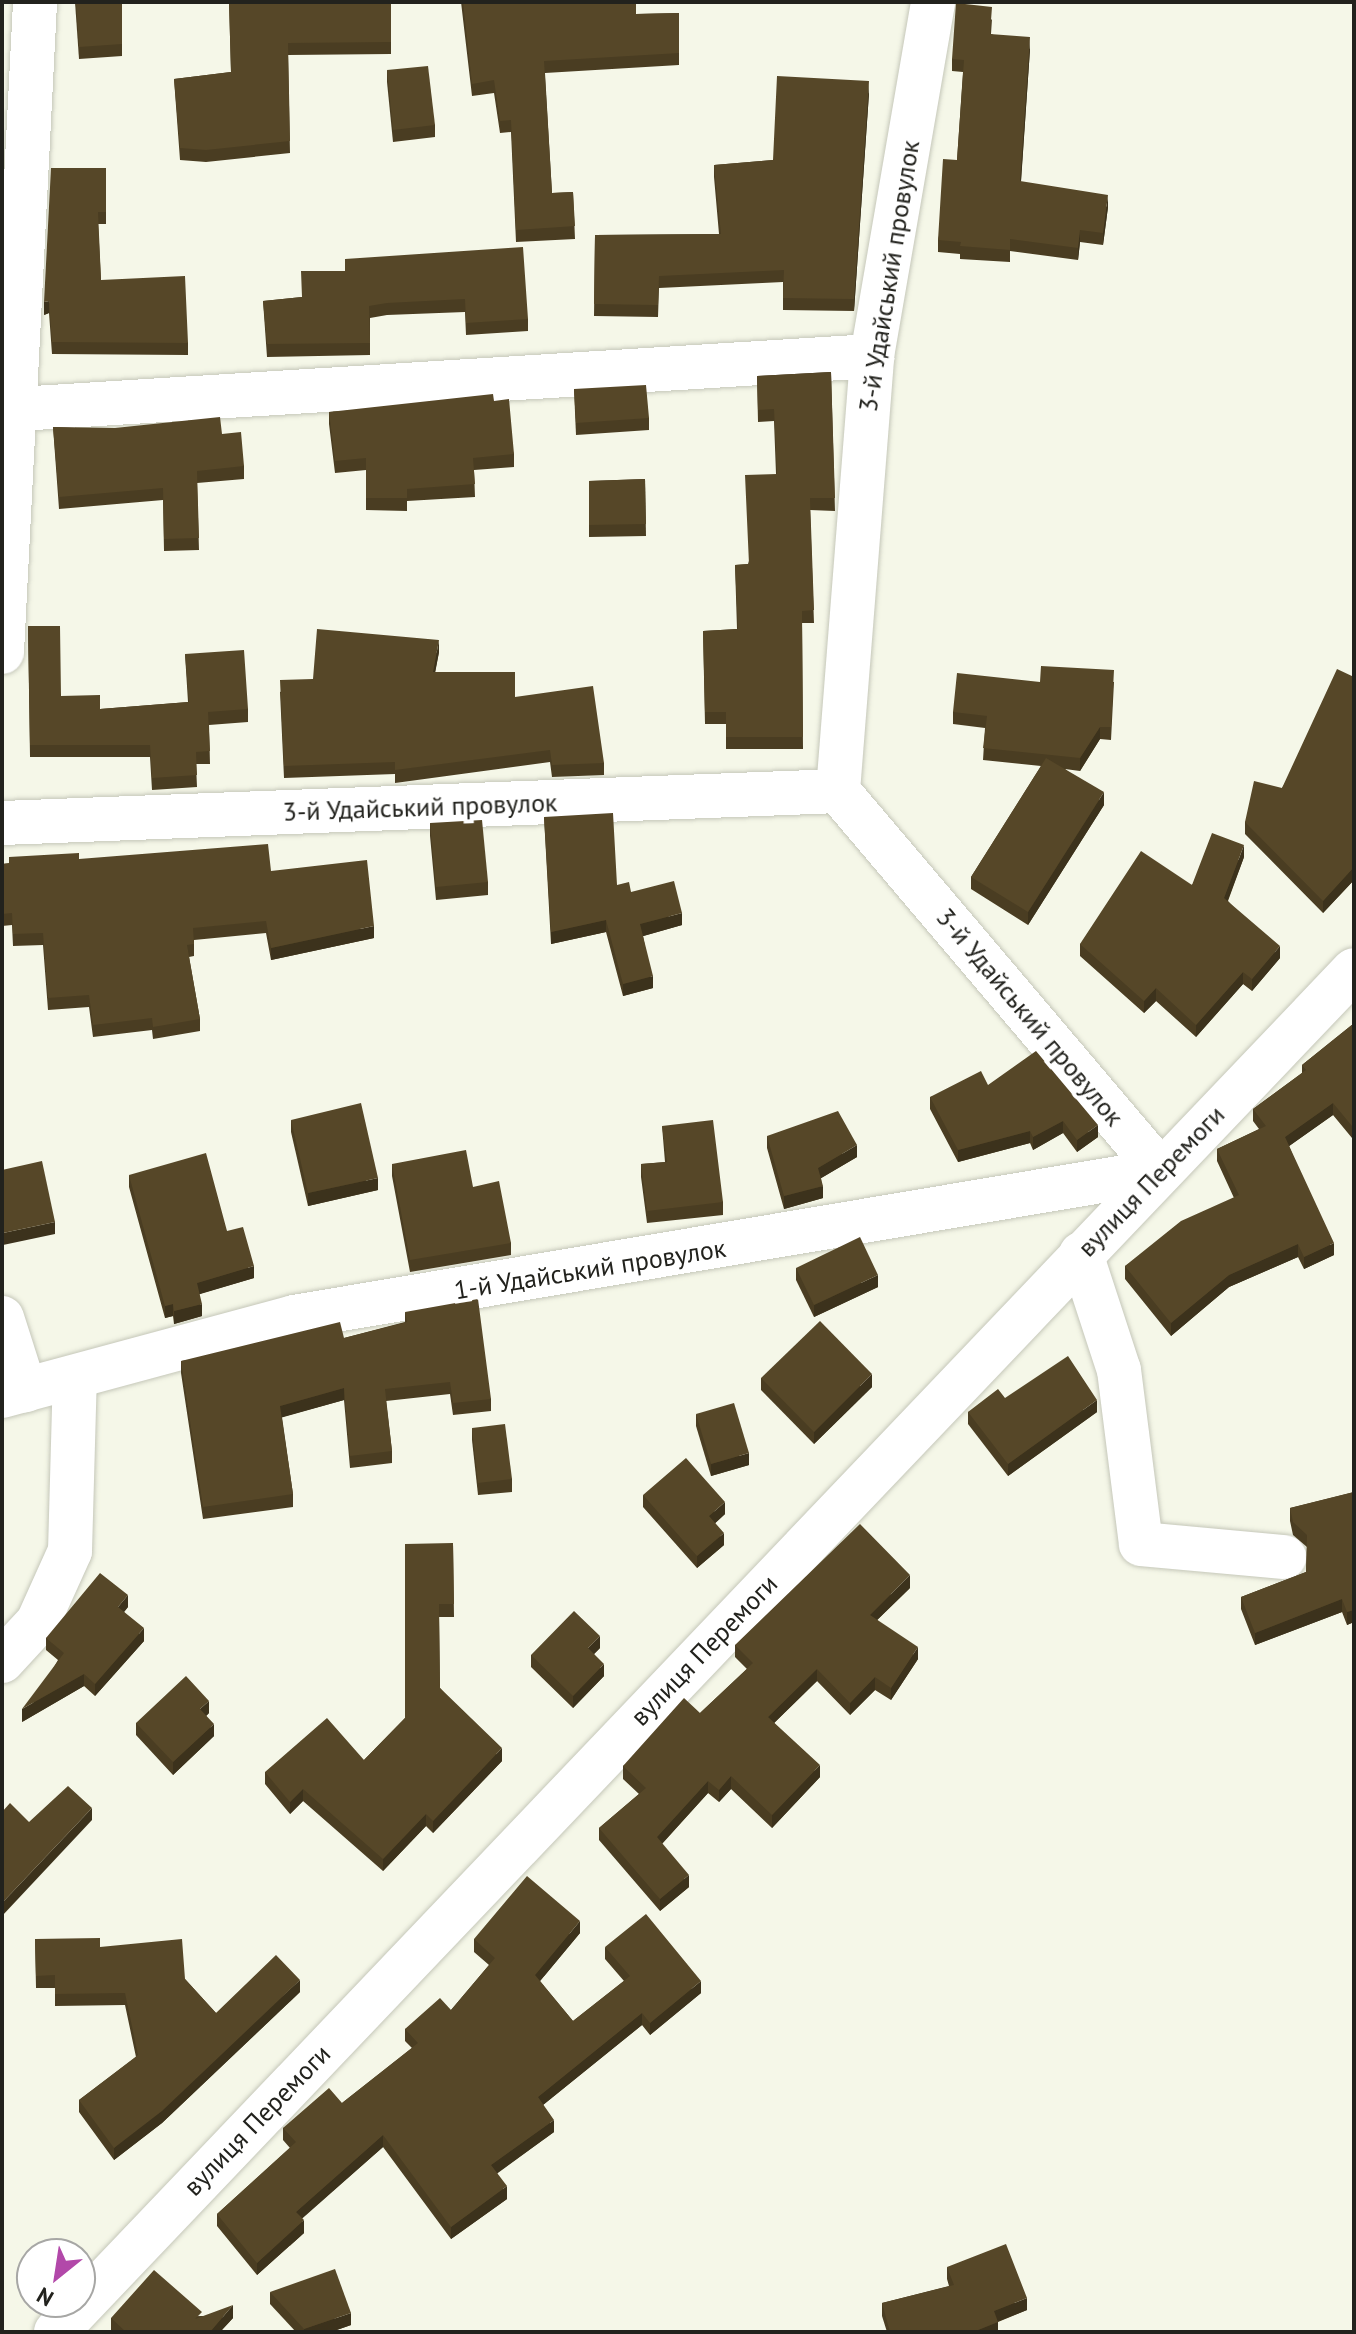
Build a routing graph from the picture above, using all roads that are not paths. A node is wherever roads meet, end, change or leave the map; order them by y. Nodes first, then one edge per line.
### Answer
1 (35, 2) edge
2 (933, 2) edge
3 (872, 356) junction
4 (6, 410) edge
5 (2, 652) edge
6 (838, 791) junction
7 (2, 823) edge
8 (1354, 970) edge
9 (1160, 1171) junction
10 (1081, 1254) junction
11 (2, 1318) edge
12 (75, 1377) junction
13 (13, 1393) edge
14 (1284, 1557) dead end
15 (2, 1661) edge
16 (56, 2332) edge

1 - 4 street
2 - 3 street, 3-й Удайський провулок
3 - 4 street
3 - 6 street, 3-й Удайський провулок
4 - 5 street
6 - 7 street, 3-й Удайський провулок
6 - 9 street, 3-й Удайський провулок
8 - 9 street, вулиця Перемоги
9 - 10 street, вулиця Перемоги
9 - 12 street, 1-й Удайський провулок
10 - 14 street
10 - 16 street, вулиця Перемоги
11 - 13 street, 1-й Удайський провулок
12 - 13 street, 1-й Удайський провулок
12 - 15 street

